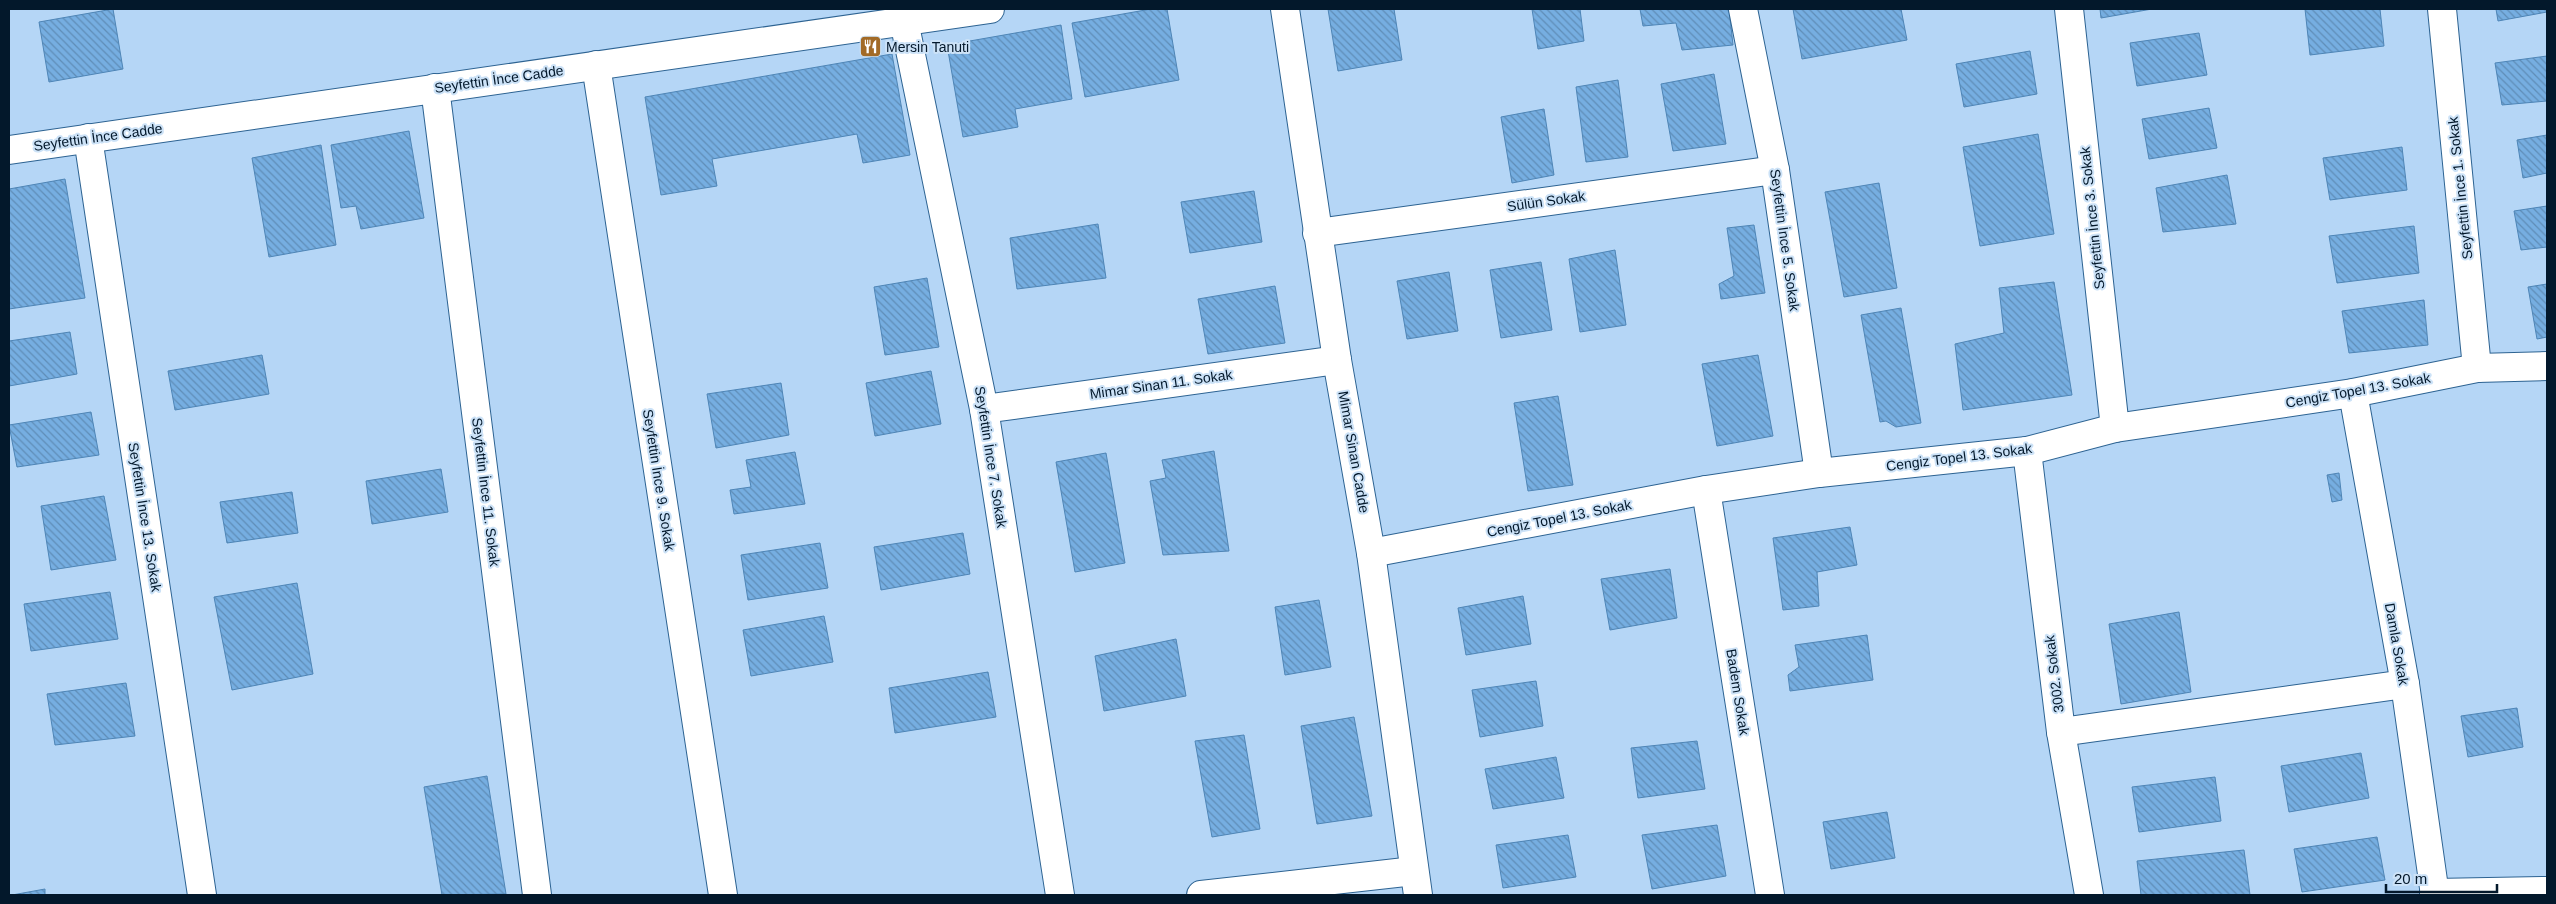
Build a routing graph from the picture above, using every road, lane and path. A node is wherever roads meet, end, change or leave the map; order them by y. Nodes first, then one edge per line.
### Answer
1 (1285, 9) edge
2 (1743, 9) edge
3 (2069, 9) edge
4 (2442, 9) edge
5 (975, 10) edge
6 (904, 21) junction
7 (596, 66) junction
8 (435, 88) junction
9 (88, 138) junction
10 (9, 150) edge
11 (1775, 170) junction
12 (1317, 233) junction
13 (1337, 360) junction
14 (2547, 366) edge
15 (2477, 368) junction
16 (2353, 393) junction
17 (984, 409) junction
18 (2116, 428) junction
19 (2027, 451) junction
20 (1819, 473) junction
21 (1706, 490) junction
22 (1371, 553) junction
23 (2404, 684) junction
24 (2061, 732) junction
25 (1416, 883) edge
26 (2547, 891) edge
27 (2435, 894) edge
28 (202, 895) edge
29 (537, 895) edge
30 (723, 895) edge
31 (1060, 895) edge
32 (1200, 895) edge
33 (1770, 895) edge
34 (2089, 895) edge

1 - 12 street, Mimar Sinan Cadde
2 - 11 street, Seyfettin İnce 5. Sokak
3 - 18 street, Seyfettin İnce 3. Sokak
4 - 15 street, Seyfettin İnce 1. Sokak
5 - 6 street, Seyfettin İnce Cadde
6 - 7 street, Seyfettin İnce Cadde
6 - 17 street, Seyfettin İnce 7. Sokak
7 - 8 street, Seyfettin İnce Cadde
7 - 30 street, Seyfettin İnce 9. Sokak
8 - 9 street, Seyfettin İnce Cadde
8 - 29 street, Seyfettin İnce 11. Sokak
9 - 10 street, Seyfettin İnce Cadde
9 - 28 street, Seyfettin İnce 13. Sokak
11 - 12 street, Sülün Sokak
11 - 20 street, Seyfettin İnce 5. Sokak
12 - 13 street, Mimar Sinan Cadde
13 - 17 street, Mimar Sinan 11. Sokak
13 - 22 street, Mimar Sinan Cadde
14 - 15 street, Cengiz Topel 13. Sokak
15 - 16 street, Cengiz Topel 13. Sokak
16 - 18 street, Cengiz Topel 13. Sokak
16 - 23 street, Damla Sokak
17 - 31 street, Seyfettin İnce 7. Sokak
18 - 19 street, Cengiz Topel 13. Sokak
19 - 20 street, Cengiz Topel 13. Sokak
19 - 24 street, 3002. Sokak
20 - 21 street, Cengiz Topel 13. Sokak
21 - 22 street, Cengiz Topel 13. Sokak
21 - 33 street, Badem Sokak
22 - 25 street, Mimar Sinan Cadde
23 - 24 street
23 - 27 street, Damla Sokak
24 - 34 street, 3002. Sokak
25 - 32 street
26 - 27 street

